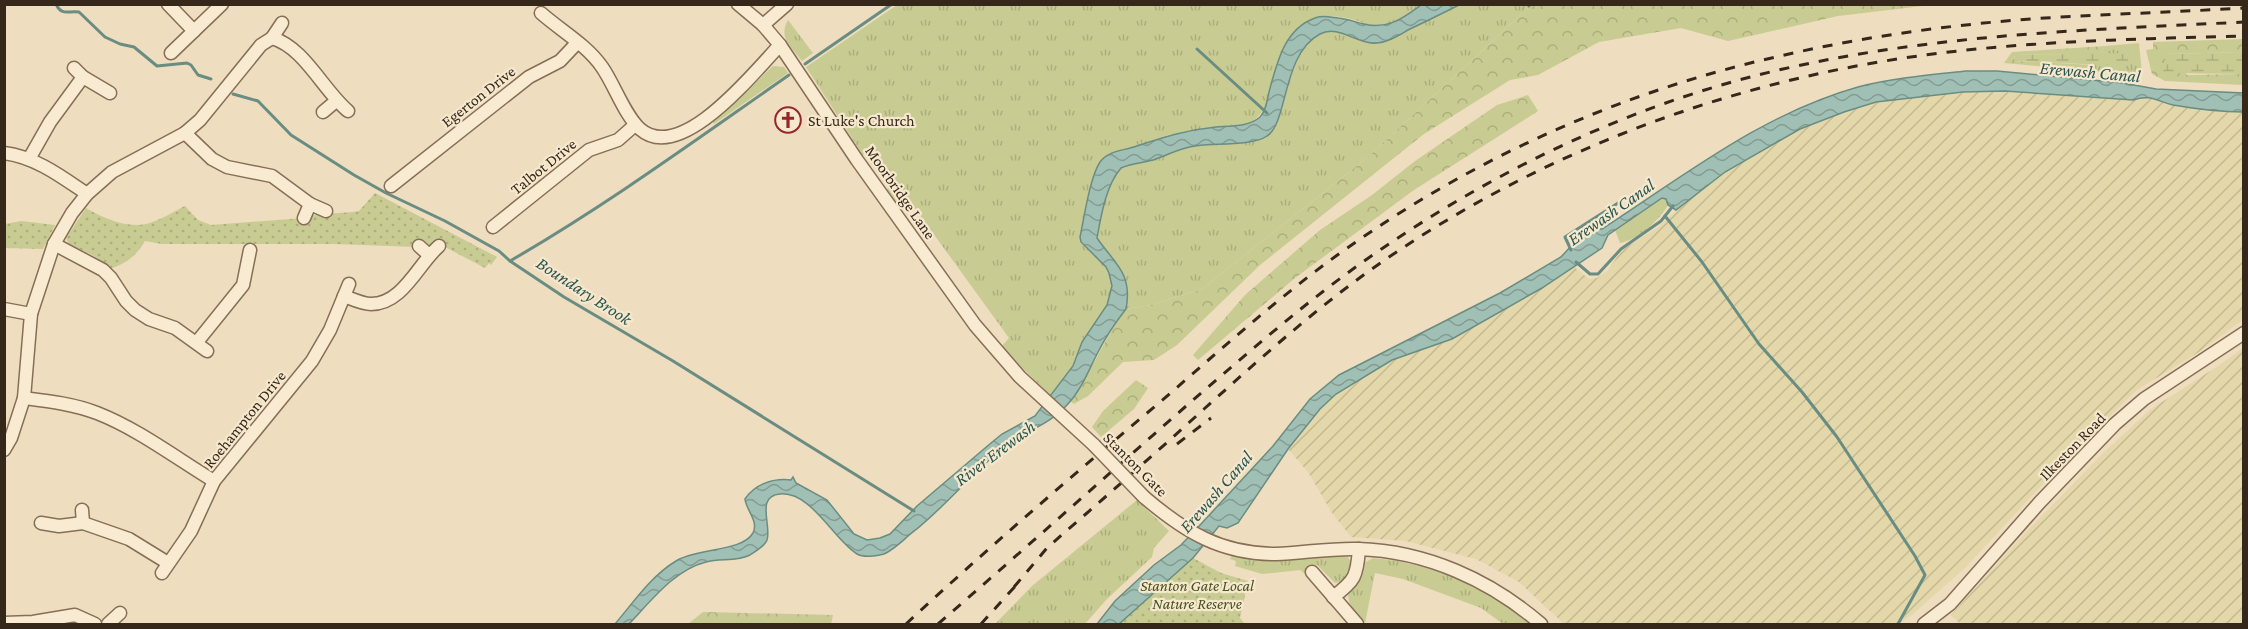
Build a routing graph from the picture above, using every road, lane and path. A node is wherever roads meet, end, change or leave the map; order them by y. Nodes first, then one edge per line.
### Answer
1 (168, 4) edge
2 (222, 4) edge
3 (738, 4) edge
4 (786, 4) edge
5 (544, 21) dead end
6 (282, 23) dead end
7 (763, 25) junction
8 (194, 31) junction
9 (272, 38) junction
10 (577, 43) junction
11 (780, 45) junction
12 (171, 53) dead end
13 (74, 68) dead end
14 (83, 77) junction
15 (110, 93) dead end
16 (336, 101) junction
17 (348, 111) dead end
18 (323, 112) dead end
19 (635, 125) junction
20 (185, 133) junction
21 (4, 153) edge
22 (29, 159) junction
23 (409, 189) dead end
24 (87, 194) junction
25 (310, 204) junction
26 (326, 211) dead end
27 (304, 218) dead end
28 (504, 218) junction
29 (493, 227) dead end
30 (512, 229) dead end
31 (54, 244) junction
32 (419, 246) dead end
33 (439, 246) dead end
34 (429, 255) junction
35 (234, 263) dead end
36 (349, 284) dead end
37 (344, 296) junction
38 (4, 309) edge
39 (31, 314) junction
40 (2244, 333) edge
41 (197, 342) junction
42 (207, 351) dead end
43 (1040, 396) joint
44 (24, 398) junction
45 (4, 450) edge
46 (214, 480) junction
47 (82, 510) dead end
48 (41, 523) dead end
49 (83, 524) junction
50 (1359, 549) junction
51 (1312, 572) dead end
52 (1334, 597) junction
53 (120, 613) dead end
54 (4, 623) edge
55 (95, 624) edge
56 (108, 624) edge
57 (1357, 624) edge
58 (1541, 624) edge
59 (1924, 624) edge

1 - 8 street
2 - 8 street
3 - 7 street, Moorbridge Lane
4 - 7 street
5 - 10 street
6 - 9 street
7 - 11 street, Moorbridge Lane
8 - 12 street
9 - 16 street
9 - 20 street
10 - 19 street
10 - 23 street, Egerton Drive
11 - 19 street
11 - 43 street, Moorbridge Lane
13 - 14 street
14 - 15 street
14 - 22 street
16 - 17 street
16 - 18 street
19 - 28 street, Talbot Drive
20 - 24 street
20 - 25 street
21 - 22 street
22 - 24 street
24 - 31 street
25 - 26 street
25 - 27 street
28 - 29 street, Talbot Drive
28 - 30 street, Talbot Drive
31 - 39 street
31 - 41 street
32 - 34 street
33 - 34 street
34 - 37 street
35 - 41 street
36 - 37 street, Roehampton Drive
37 - 46 street, Roehampton Drive
38 - 39 street
39 - 44 street
40 - 59 street, Ilkeston Road
41 - 42 street
43 - 50 street, Stanton Gate, bridge
44 - 45 street
44 - 46 street
46 - 49 street, Roehampton Drive
47 - 49 street
48 - 49 street
50 - 52 street
50 - 58 street, Stanton Gate
51 - 52 street
52 - 57 street
53 - 56 street
54 - 55 street

